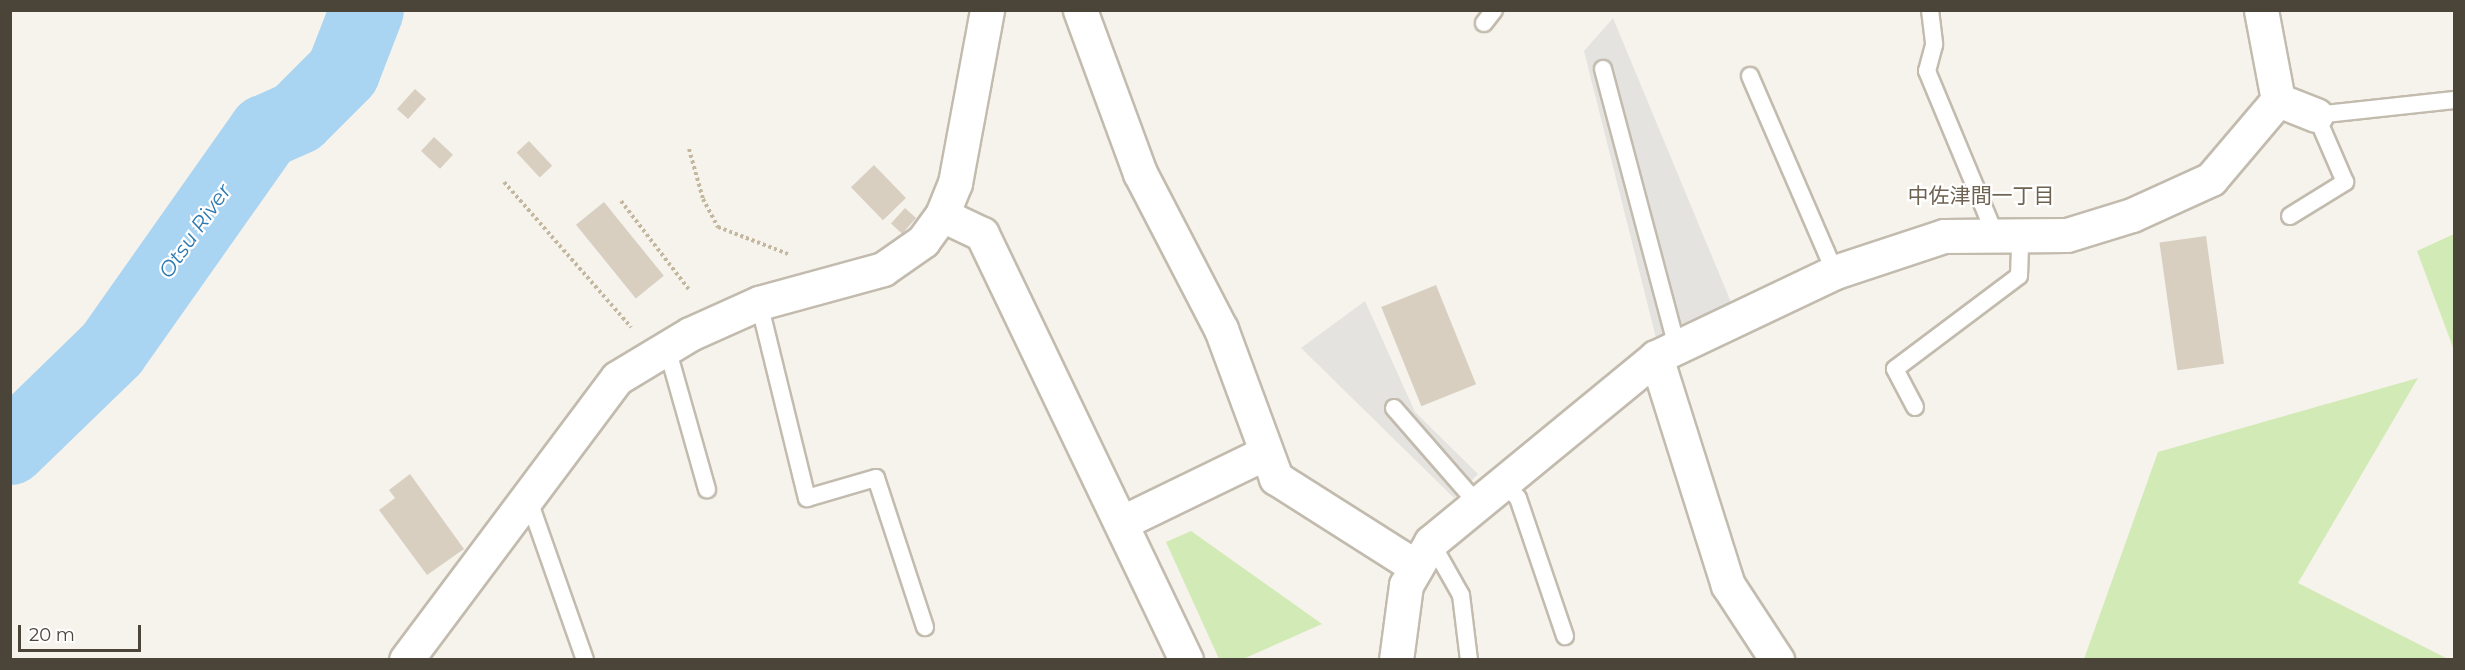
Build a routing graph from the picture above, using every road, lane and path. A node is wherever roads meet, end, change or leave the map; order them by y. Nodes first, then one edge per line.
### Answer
1 (987, 10) edge
2 (1080, 10) edge
3 (1930, 10) edge
4 (2260, 10) edge
5 (1603, 69) dead end
6 (1750, 76) dead end
7 (2278, 100) junction
8 (2454, 100) edge
9 (2316, 115) junction
10 (689, 149) dead end
11 (504, 182) dead end
12 (621, 201) dead end
13 (942, 215) junction
14 (2290, 216) dead end
15 (2008, 237) junction
16 (1835, 272) junction
17 (815, 290) junction
18 (759, 303) junction
19 (714, 323) junction
20 (661, 351) junction
21 (1667, 352) junction
22 (1915, 407) dead end
23 (1394, 408) dead end
24 (1263, 454) junction
25 (1502, 481) junction
26 (707, 489) dead end
27 (528, 498) junction
28 (1477, 502) junction
29 (1124, 522) junction
30 (1424, 554) junction
31 (925, 627) dead end
32 (1565, 636) dead end
33 (406, 660) edge
34 (585, 660) edge
35 (1186, 660) edge
36 (1396, 660) edge
37 (1469, 660) edge
38 (1777, 660) edge

1 - 13 street
2 - 24 street
3 - 15 lane
4 - 7 street
5 - 21 lane
6 - 16 lane
7 - 9 street
7 - 15 street
8 - 9 lane
9 - 14 lane
10 - 17 path
11 - 20 path
12 - 19 path
13 - 17 street
13 - 29 street
15 - 16 street
15 - 22 lane
16 - 21 street
17 - 18 street
18 - 19 street
18 - 31 lane
19 - 20 street
20 - 26 lane
20 - 27 street
21 - 25 street
21 - 38 street
23 - 28 lane
24 - 29 street
24 - 30 street
25 - 28 street
25 - 32 lane
27 - 33 street
27 - 34 lane
28 - 30 street
29 - 35 street
30 - 36 street
30 - 37 lane

